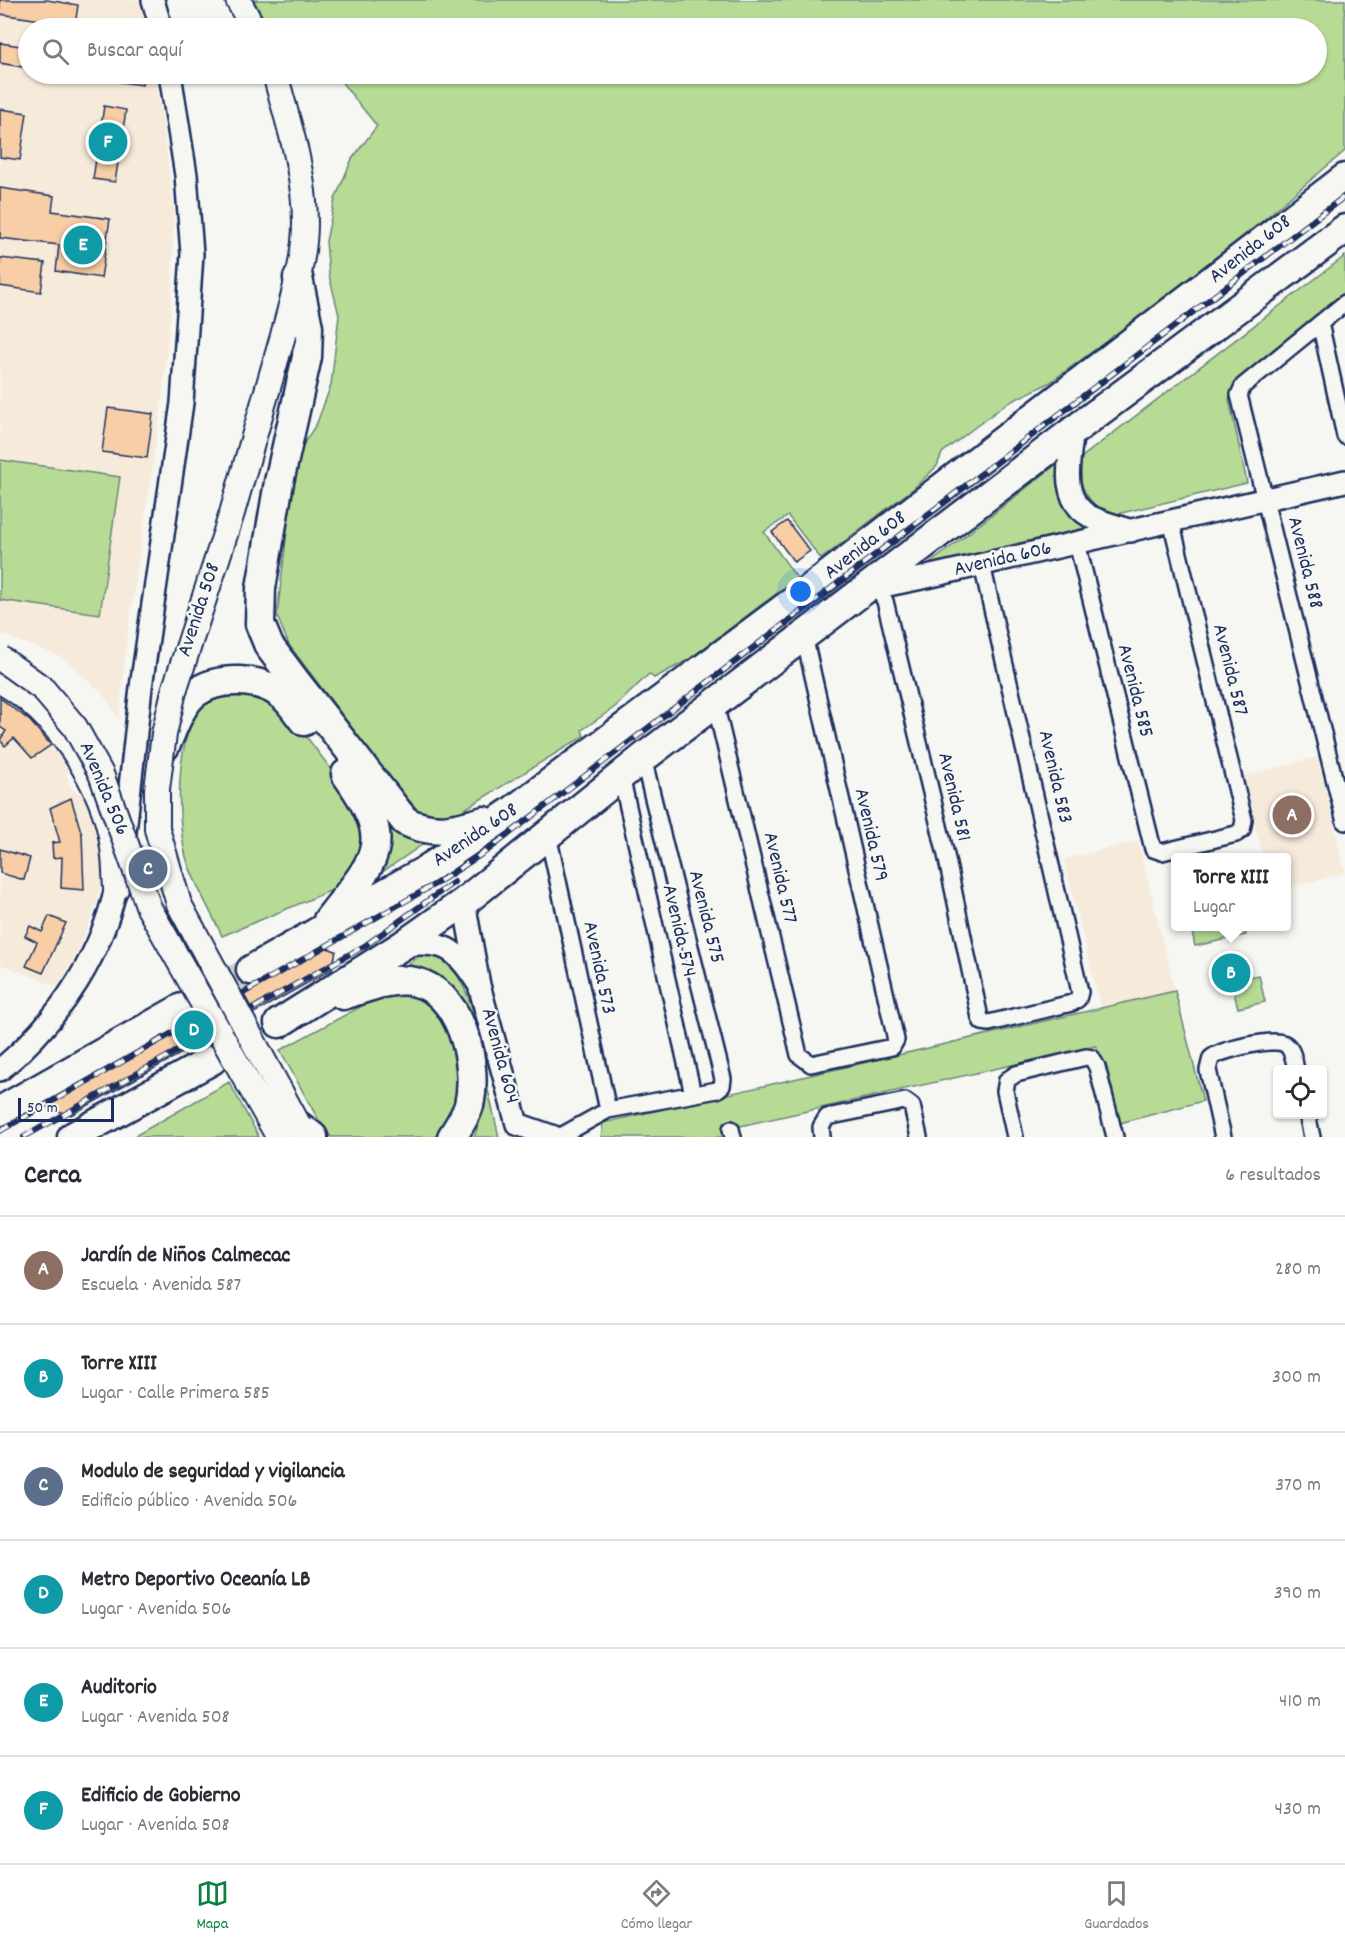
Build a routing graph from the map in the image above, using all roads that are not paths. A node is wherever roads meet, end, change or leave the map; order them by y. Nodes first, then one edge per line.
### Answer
1 (153, 0) edge
2 (238, 0) edge
3 (158, 18) edge
4 (248, 18) edge
5 (172, 84) edge
6 (278, 84) edge
7 (1345, 178) edge
8 (1345, 229) edge
9 (298, 278) junction
10 (1345, 303) edge
11 (1320, 323) junction
12 (1073, 431) junction
13 (1345, 436) edge
14 (1345, 481) edge
15 (1266, 499) junction
16 (1171, 521) junction
17 (1131, 531) junction
18 (1077, 543) junction
19 (982, 565) junction
20 (874, 584) junction
21 (804, 636) junction
22 (0, 658) edge
23 (0, 681) edge
24 (715, 703) junction
25 (162, 753) junction
26 (644, 758) junction
27 (621, 776) junction
28 (512, 812) junction
29 (1345, 822) edge
30 (548, 835) junction
31 (1153, 849) joint
32 (116, 889) junction
33 (464, 902) junction
34 (320, 931) junction
35 (403, 945) junction
36 (251, 970) tunnel mouth
37 (479, 985) junction
38 (312, 1004) junction
39 (182, 1008) tunnel mouth
40 (982, 1022) joint
41 (279, 1023) dead end
42 (212, 1060) dead end
43 (804, 1061) joint
44 (1295, 1065) edge
45 (0, 1070) edge
46 (693, 1094) junction
47 (138, 1101) junction
48 (608, 1110) junction
49 (0, 1111) edge
50 (1307, 1119) edge
51 (822, 1130) edge
52 (292, 1135) edge
53 (72, 1137) edge
54 (100, 1137) edge
55 (452, 1137) edge
56 (554, 1137) edge
57 (559, 1137) edge
58 (920, 1137) edge
59 (1015, 1137) edge
60 (1115, 1137) edge
61 (1223, 1137) edge
62 (1312, 1137) edge

1 - 3 street
2 - 4 main road
5 - 32 street, Avenida 508
6 - 9 main road, Avenida 508
7 - 28 highway, Avenida 608
8 - 12 highway, Avenida 608
9 - 25 main road, Avenida 508, bridge
9 - 28 highway
10 - 11 street
11 - 13 street
11 - 15 street, Avenida 588
12 - 17 street
12 - 20 highway, Avenida 608
14 - 15 street, Avenida 606
15 - 16 street, Avenida 606
15 - 29 street, Avenida 588
16 - 17 street, Avenida 606
16 - 31 street, Avenida 587
17 - 18 street, Avenida 606
18 - 19 street, Avenida 606
18 - 31 street, Avenida 585
19 - 20 street, Avenida 606
19 - 40 street, Avenida 583
20 - 21 highway, Avenida 608
20 - 40 street, Avenida 581
21 - 24 highway, Avenida 608
21 - 43 street, Avenida 579
22 - 52 main road, Avenida 506, bridge
23 - 32 main road
24 - 26 highway, Avenida 608
24 - 43 street, Avenida 577
25 - 34 highway
25 - 52 main road, Avenida 508, bridge
26 - 27 highway, Avenida 608
26 - 46 street, Avenida 575
27 - 30 highway, Avenida 608
27 - 46 street, Avenida 574
28 - 34 highway, Avenida 608
30 - 33 highway, Avenida 608
30 - 48 street, Avenida 573
32 - 45 street, Avenida 508
33 - 35 highway, Avenida 608
33 - 37 street, Avenida 604
34 - 36 highway, Avenida 608
35 - 37 street, Avenida 604
35 - 38 highway, Avenida 608
37 - 56 street, Avenida 604
38 - 41 highway, Avenida 608
38 - 55 highway
39 - 49 highway
42 - 47 highway
44 - 61 street
46 - 48 street
47 - 53 highway
47 - 54 highway
48 - 57 street
50 - 62 street
51 - 58 street
59 - 60 street

